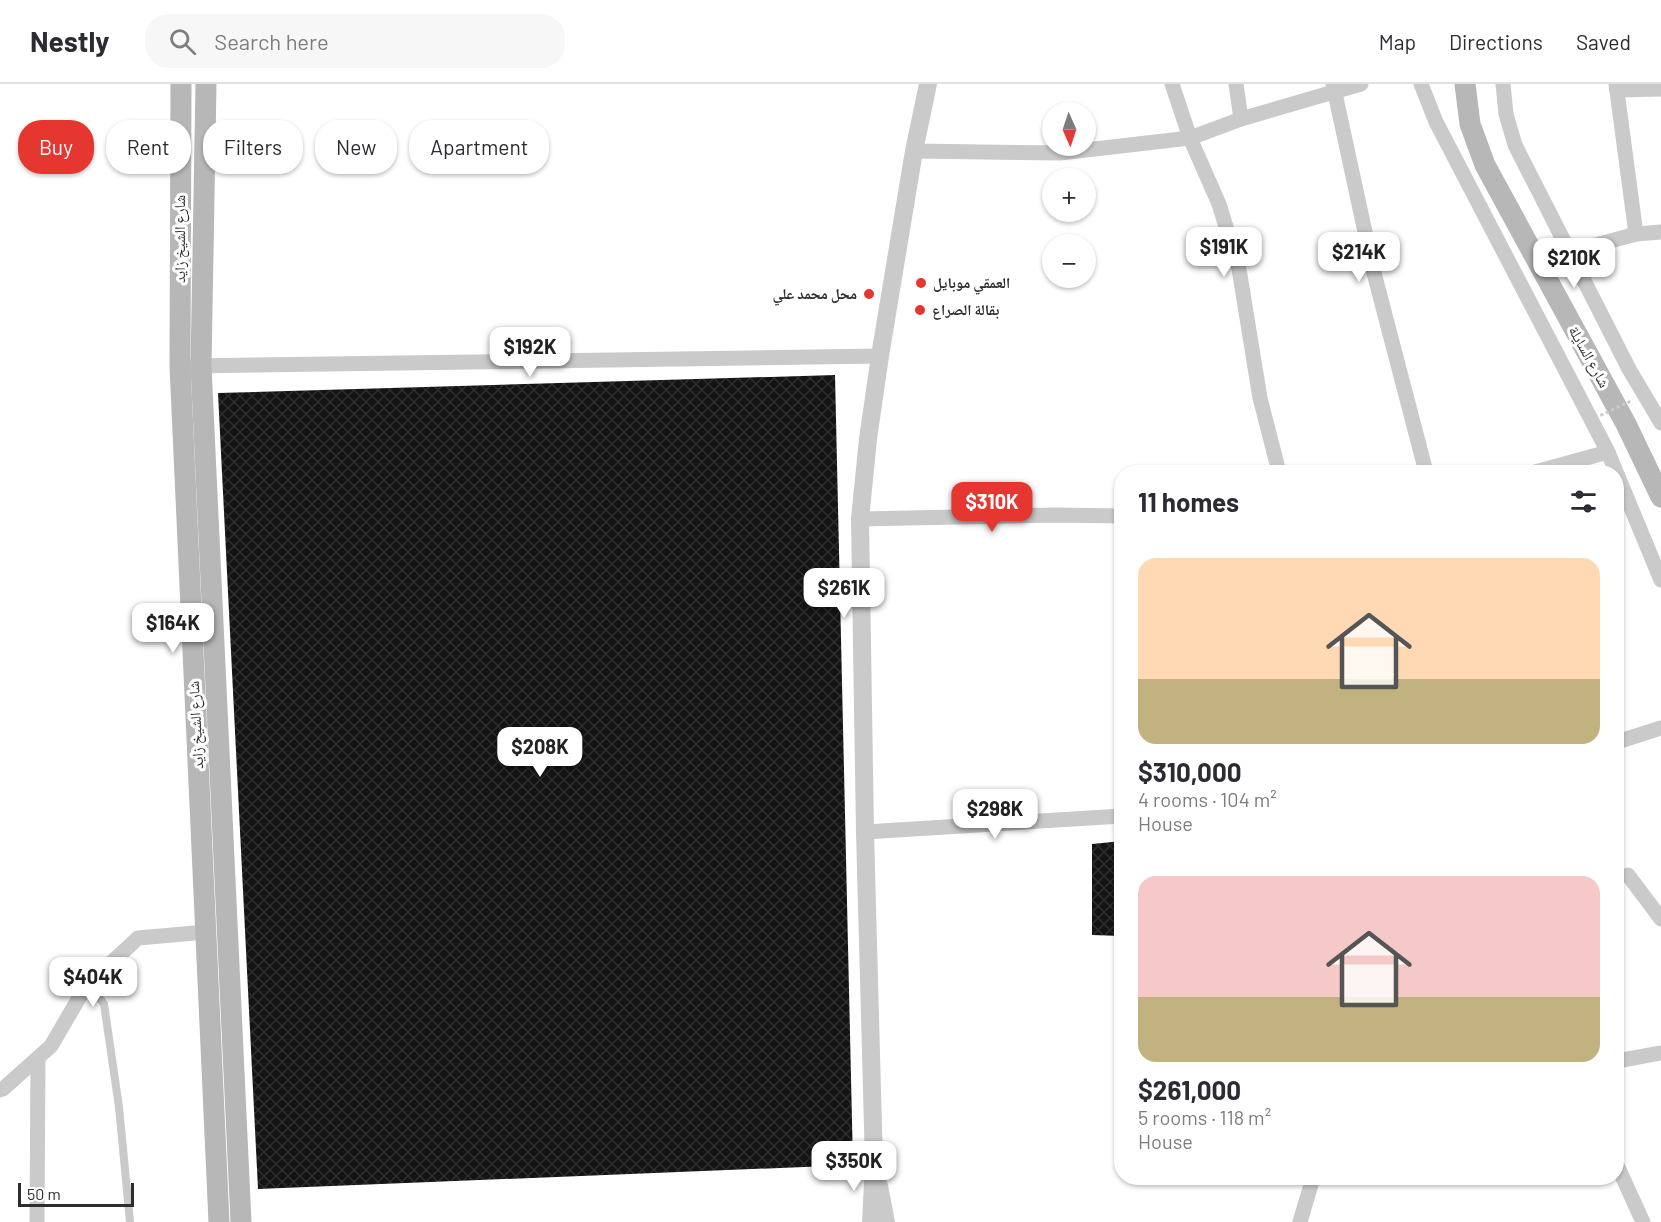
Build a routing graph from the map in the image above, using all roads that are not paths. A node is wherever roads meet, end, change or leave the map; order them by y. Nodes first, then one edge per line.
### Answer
1 (181, 84) edge
2 (206, 84) edge
3 (928, 84) edge
4 (1172, 84) edge
5 (1236, 84) edge
6 (1361, 84) edge
7 (1421, 84) edge
8 (1465, 84) edge
9 (1503, 84) edge
10 (1616, 87) edge
11 (1333, 88) edge
12 (1661, 89) edge
13 (1241, 118) junction
14 (1190, 138) junction
15 (914, 151) junction
16 (1661, 232) edge
17 (1636, 234) junction
18 (1570, 252) junction
19 (880, 356) junction
20 (180, 366) junction
21 (201, 366) junction
22 (1661, 423) edge
23 (1608, 452) junction
24 (1277, 465) edge
25 (1424, 465) edge
26 (1561, 465) edge
27 (1614, 465) edge
28 (1624, 490) edge
29 (1661, 497) edge
30 (1114, 516) edge
31 (860, 519) junction
32 (1661, 580) edge
33 (1661, 728) edge
34 (1624, 740) edge
35 (1114, 816) edge
36 (865, 832) junction
37 (1628, 875) dead end
38 (1661, 919) edge
39 (206, 932) junction
40 (89, 984) junction
41 (1661, 1053) edge
42 (38, 1058) junction
43 (1624, 1060) edge
44 (0, 1089) edge
45 (873, 1164) junction
46 (1624, 1180) edge
47 (1311, 1185) edge
48 (37, 1222) edge
49 (130, 1222) edge
50 (219, 1222) edge
51 (241, 1222) edge
52 (871, 1222) edge
53 (886, 1222) edge
54 (1300, 1222) edge
55 (1643, 1222) edge

1 - 20 main road, شارع الشيخ زايد
2 - 21 main road
3 - 15 street
4 - 14 street
5 - 13 street
6 - 11 street
7 - 23 street
8 - 29 main road, شارع السايلة
9 - 18 street
10 - 12 street
10 - 17 street
11 - 13 street
11 - 25 street
13 - 14 street
14 - 15 street
14 - 24 street
15 - 19 street
16 - 17 street
17 - 18 street
18 - 22 street
19 - 21 street
19 - 31 street
20 - 21 street
20 - 39 main road, شارع الشيخ زايد
21 - 51 main road
23 - 26 street
23 - 27 street
28 - 32 street
30 - 31 street
31 - 36 street
33 - 34 street
35 - 36 street
36 - 45 street
37 - 38 street
39 - 40 street
39 - 50 main road, شارع الشيخ زايد
40 - 42 street
40 - 49 lane
41 - 43 street
42 - 44 street
42 - 48 street
45 - 52 street
45 - 53 street
46 - 55 street
47 - 54 street

